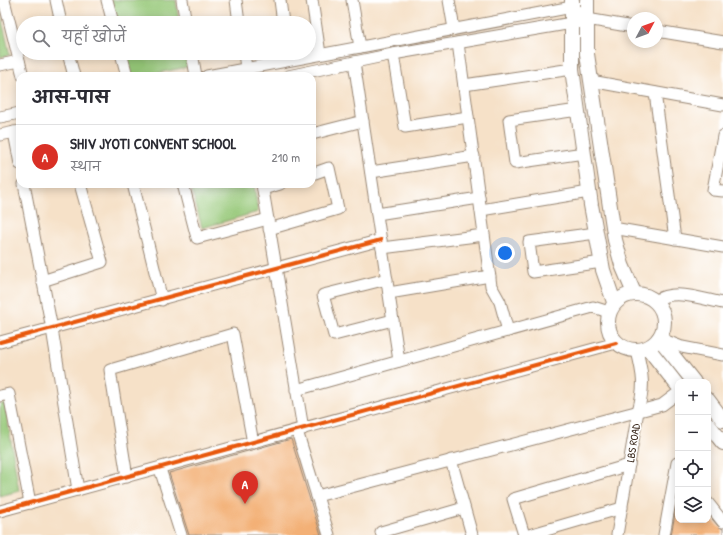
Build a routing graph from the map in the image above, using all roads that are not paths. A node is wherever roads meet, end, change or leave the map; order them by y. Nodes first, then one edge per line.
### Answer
1 (4, 0) edge
2 (56, 0) edge
3 (107, 0) edge
4 (182, 0) edge
5 (236, 0) edge
6 (280, 0) edge
7 (312, 0) edge
8 (352, 0) edge
9 (449, 0) edge
10 (587, 0) edge
11 (572, 4) edge
12 (59, 16) edge
13 (111, 16) edge
14 (185, 16) edge
15 (238, 16) edge
16 (282, 16) edge
17 (314, 16) edge
18 (587, 18) junction
19 (572, 23) junction
20 (627, 26) edge
21 (316, 27) edge
22 (454, 30) junction
23 (663, 32) edge
24 (723, 42) edge
25 (458, 43) junction
26 (360, 47) junction
27 (16, 49) edge
28 (316, 54) edge
29 (320, 54) junction
30 (394, 54) junction
31 (70, 60) edge
32 (122, 60) edge
33 (193, 60) edge
34 (245, 60) edge
35 (280, 60) edge
36 (19, 61) joint
37 (354, 62) junction
38 (0, 64) edge
39 (572, 70) junction
40 (22, 72) edge
41 (73, 72) edge
42 (126, 72) edge
43 (195, 72) edge
44 (246, 72) edge
45 (307, 72) edge
46 (591, 81) junction
47 (464, 85) junction
48 (655, 93) junction
49 (723, 105) edge
50 (578, 110) junction
51 (16, 114) edge
52 (0, 117) edge
53 (468, 117) junction
54 (363, 121) junction
55 (16, 132) edge
56 (316, 133) edge
57 (0, 135) edge
58 (723, 136) edge
59 (584, 153) junction
60 (474, 156) junction
61 (371, 172) junction
62 (316, 173) edge
63 (27, 188) edge
64 (81, 188) edge
65 (134, 188) edge
66 (184, 188) edge
67 (263, 188) edge
68 (723, 191) edge
69 (590, 192) junction
70 (479, 198) junction
71 (481, 210) junction
72 (377, 214) junction
73 (268, 224) junction
74 (613, 228) junction
75 (596, 233) junction
76 (484, 235) junction
77 (674, 239) junction
78 (381, 244) junction
79 (723, 247) edge
80 (602, 262) junction
81 (276, 269) junction
82 (490, 276) junction
83 (387, 279) junction
84 (42, 281) junction
85 (389, 293) junction
86 (634, 293) junction
87 (162, 300) junction
88 (655, 301) junction
89 (723, 303) edge
90 (612, 307) junction
91 (393, 320) junction
92 (52, 329) junction
93 (508, 331) junction
94 (659, 338) junction
95 (0, 342) edge
96 (616, 343) junction
97 (642, 349) junction
98 (723, 355) edge
99 (399, 361) junction
100 (692, 379) edge
101 (675, 383) edge
102 (296, 390) junction
103 (675, 395) edge
104 (0, 396) edge
105 (711, 404) edge
106 (638, 411) junction
107 (723, 420) edge
108 (711, 428) edge
109 (300, 430) junction
110 (253, 443) junction
111 (723, 443) edge
112 (451, 460) junction
113 (629, 465) junction
114 (160, 468) junction
115 (675, 474) edge
116 (127, 477) junction
117 (78, 490) junction
118 (317, 496) junction
119 (30, 503) junction
120 (711, 507) edge
121 (464, 508) junction
122 (622, 508) junction
123 (0, 511) edge
124 (723, 522) edge
125 (180, 533) edge
126 (169, 535) edge
127 (329, 535) edge
128 (382, 535) edge
129 (472, 535) edge
130 (524, 535) edge
131 (529, 535) edge
132 (617, 535) edge
133 (664, 535) edge

1 - 27 street
2 - 12 street
3 - 13 street
4 - 14 street
5 - 15 street
6 - 16 street
7 - 17 street
8 - 26 street
9 - 22 street
10 - 18 street
11 - 18 street
11 - 19 street
11 - 22 street
18 - 19 street
18 - 20 street
18 - 46 street
19 - 25 street
19 - 39 street
21 - 29 street
22 - 26 street
23 - 24 street
25 - 30 street
25 - 47 street
26 - 29 street
28 - 29 street
30 - 37 street
30 - 53 street
31 - 41 street
32 - 42 street
33 - 43 street
34 - 44 street
35 - 44 street
36 - 38 street
36 - 40 street
37 - 45 street
37 - 54 street
39 - 47 street
39 - 50 street
46 - 48 street
46 - 74 street
47 - 53 street
48 - 49 street
48 - 77 street
50 - 59 street
50 - 59 street
51 - 52 street
53 - 60 street
54 - 56 street
54 - 61 street
55 - 57 street
58 - 68 street
59 - 69 street
60 - 61 street
60 - 70 street
61 - 72 street
62 - 73 street
63 - 84 street
64 - 84 street
65 - 87 street
66 - 73 street
67 - 73 street
69 - 71 street
69 - 75 street
70 - 71 street
70 - 72 street
71 - 76 street
72 - 78 street
73 - 81 street
74 - 77 street
74 - 86 street
75 - 80 street
75 - 80 street
76 - 78 street
76 - 82 street
77 - 79 street
78 - 81 street
78 - 83 street
80 - 90 street
81 - 87 street
81 - 102 street
82 - 85 street
82 - 93 street
83 - 85 street
83 - 91 street
84 - 92 street
85 - 91 street
86 - 88 street
86 - 90 street
87 - 92 street
88 - 89 street
88 - 94 street
90 - 93 street
90 - 96 street
91 - 99 street
92 - 95 street
92 - 117 street
93 - 99 street
94 - 97 street
94 - 98 street
94 - 100 street
96 - 97 street
96 - 109 street
97 - 101 street
97 - 106 street, LBS ROAD
99 - 102 street
102 - 109 street
103 - 106 street
104 - 119 street
105 - 107 street
106 - 112 street
106 - 113 street, LBS ROAD
108 - 111 street
109 - 110 street
109 - 118 street
110 - 114 street
110 - 116 street
112 - 118 street
112 - 121 street
113 - 122 street, LBS ROAD
113 - 130 street
114 - 116 street
114 - 125 street
115 - 133 street
116 - 117 street
117 - 119 street
118 - 127 street
119 - 123 street
120 - 124 street
121 - 128 street
121 - 129 street
122 - 131 street
122 - 132 street, LBS ROAD
125 - 126 street

